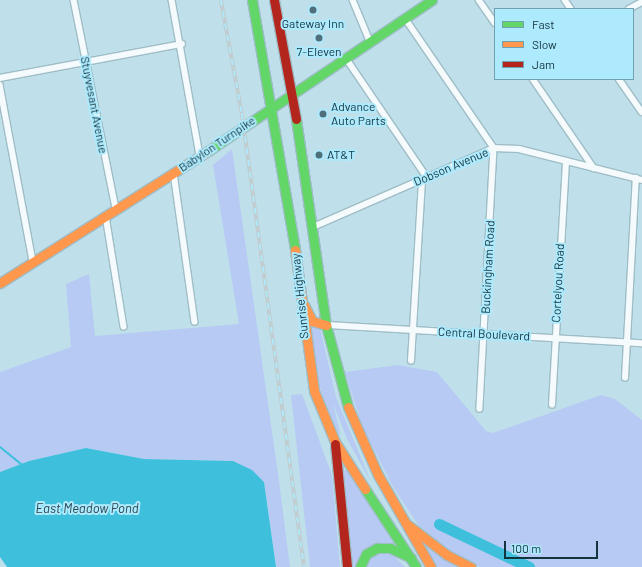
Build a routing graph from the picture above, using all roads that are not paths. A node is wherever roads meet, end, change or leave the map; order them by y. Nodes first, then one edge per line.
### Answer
1 (74, 0) edge
2 (172, 0) edge
3 (252, 0) edge
4 (274, 0) edge
5 (353, 0) edge
6 (432, 0) edge
7 (479, 0) edge
8 (642, 2) edge
9 (631, 8) edge
10 (405, 18) junction
11 (494, 22) edge
12 (370, 41) junction
13 (182, 44) junction
14 (346, 58) junction
15 (85, 62) junction
16 (0, 78) edge
17 (534, 80) edge
18 (620, 80) edge
19 (0, 85) edge
20 (291, 92) junction
21 (271, 107) junction
22 (642, 112) edge
23 (494, 148) junction
24 (200, 156) junction
25 (566, 162) junction
26 (594, 168) junction
27 (174, 173) junction
28 (424, 178) junction
29 (639, 179) edge
30 (116, 210) junction
31 (106, 216) junction
32 (312, 227) junction
33 (33, 262) junction
34 (0, 283) edge
35 (299, 292) junction
36 (195, 322) dead end
37 (326, 325) junction
38 (124, 327) dead end
39 (413, 329) junction
40 (484, 334) junction
41 (555, 338) junction
42 (626, 342) junction
43 (642, 343) edge
44 (411, 361) dead end
45 (625, 378) dead end
46 (552, 405) dead end
47 (480, 409) dead end
48 (335, 442) junction
49 (403, 521) junction
50 (414, 563) edge
51 (347, 567) edge
52 (360, 567) edge
53 (431, 567) edge
54 (471, 567) edge

1 - 15 street, Stuyvesant Avenue
2 - 13 street
3 - 21 main road, Sunrise Highway
4 - 20 main road, Sunrise Highway
5 - 12 street
6 - 10 main road, Babylon Turnpike
7 - 11 street
8 - 9 street
10 - 12 main road, Babylon Turnpike
10 - 23 street
12 - 14 main road, Babylon Turnpike
13 - 15 street
13 - 24 street
14 - 20 main road, Babylon Turnpike
14 - 28 street
15 - 16 street
15 - 30 street, Stuyvesant Avenue
17 - 26 street
18 - 22 street
19 - 33 street
20 - 21 main road, Babylon Turnpike
20 - 32 main road, Sunrise Highway
21 - 24 main road, Babylon Turnpike
21 - 35 main road, Sunrise Highway
23 - 25 street, Dobson Avenue
23 - 28 street, Dobson Avenue
23 - 40 street, Buckingham Road
24 - 27 main road, Babylon Turnpike
25 - 26 street, Dobson Avenue
25 - 41 street, Cortelyou Road
26 - 29 street, Dobson Avenue
27 - 30 main road, Babylon Turnpike
27 - 36 street
28 - 32 street, Dobson Avenue
28 - 39 street
29 - 42 street
30 - 31 main road, Babylon Turnpike
31 - 33 main road, Babylon Turnpike
31 - 38 street
32 - 37 main road, Sunrise Highway
33 - 34 main road, Babylon Turnpike
35 - 37 main road
35 - 48 main road, Sunrise Highway
37 - 39 street, Central Boulevard
37 - 49 main road, Sunrise Highway
39 - 40 street, Central Boulevard
39 - 44 street
40 - 41 street, Central Boulevard
40 - 47 street, Buckingham Road
41 - 42 street, Central Boulevard
41 - 46 street, Cortelyou Road
42 - 43 street, Central Boulevard
42 - 45 street
48 - 50 main road, Sunrise Highway
48 - 51 main road
49 - 53 main road, Sunrise Highway
49 - 54 main road
50 - 52 main road

